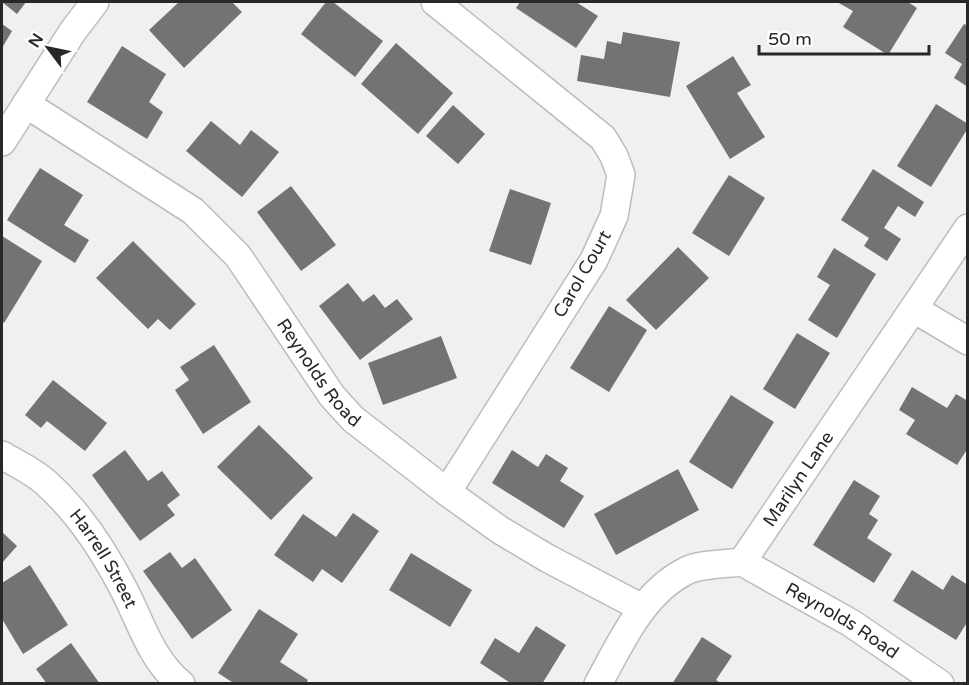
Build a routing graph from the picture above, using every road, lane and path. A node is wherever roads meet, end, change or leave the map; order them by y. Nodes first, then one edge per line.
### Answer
1 (95, 2) edge
2 (435, 2) edge
3 (26, 104) junction
4 (2, 142) edge
5 (968, 228) edge
6 (914, 309) junction
7 (968, 341) edge
8 (2, 455) edge
9 (447, 492) junction
10 (742, 562) junction
11 (642, 608) junction
12 (181, 684) edge
13 (598, 684) edge
14 (940, 684) edge

1 - 3 street
2 - 9 street, Carol Court
3 - 4 street
3 - 9 street, Reynolds Road
5 - 6 street, Marilyn Lane
6 - 7 street
6 - 10 street, Marilyn Lane
8 - 12 street, Harrell Street
9 - 11 street, Reynolds Road
10 - 11 street
10 - 14 street, Reynolds Road
11 - 13 street

